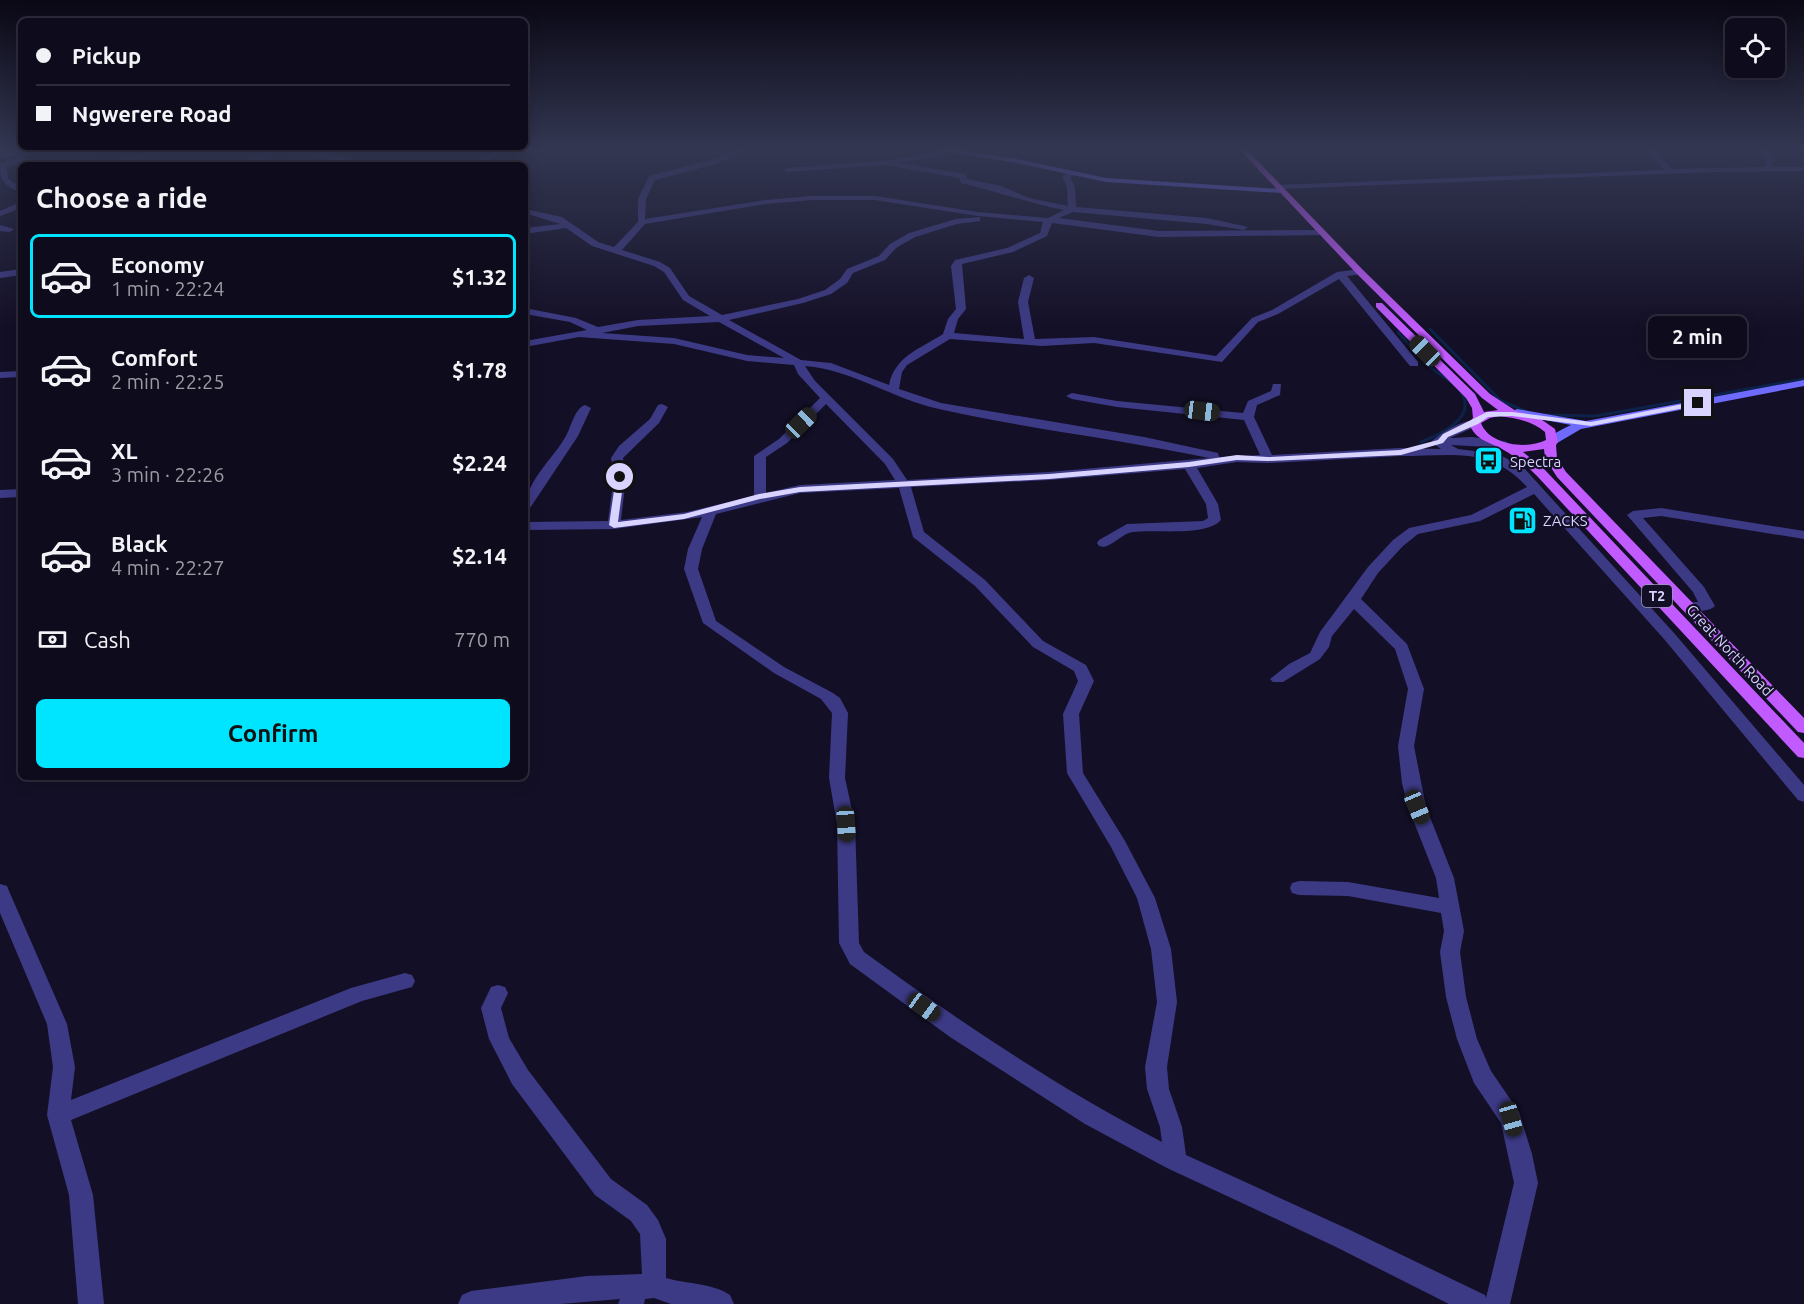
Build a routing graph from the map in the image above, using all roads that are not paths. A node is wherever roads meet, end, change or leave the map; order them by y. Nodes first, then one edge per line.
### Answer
1 (639, 210) edge
2 (714, 210) edge
3 (958, 210) edge
4 (1070, 210) edge
5 (1082, 210) edge
6 (1292, 210) edge
7 (1298, 210) edge
8 (528, 212) edge
9 (1005, 217) junction
10 (1048, 221) junction
11 (642, 222) junction
12 (570, 225) junction
13 (0, 228) edge
14 (10, 229) dead end
15 (528, 231) edge
16 (1309, 232) junction
17 (1321, 232) junction
18 (1273, 233) junction
19 (615, 252) junction
20 (0, 269) edge
21 (18, 272) edge
22 (18, 272) edge
23 (1360, 272) junction
24 (1343, 273) junction
25 (0, 275) edge
26 (1029, 278) dead end
27 (528, 312) edge
28 (719, 319) junction
29 (596, 330) junction
30 (578, 334) junction
31 (948, 336) junction
32 (1030, 342) junction
33 (528, 343) edge
34 (799, 363) junction
35 (1414, 364) dead end
36 (18, 374) edge
37 (0, 375) edge
38 (1804, 383) edge
39 (1277, 386) dead end
40 (894, 391) junction
41 (1072, 396) dead end
42 (827, 398) junction
43 (1498, 405) junction
44 (662, 407) dead end
45 (585, 408) dead end
46 (1515, 415) junction
47 (1248, 417) junction
48 (1543, 418) junction
49 (1477, 420) junction
50 (1591, 424) junction
51 (1441, 442) junction
52 (1551, 443) junction
53 (1503, 445) junction
54 (1401, 452) junction
55 (1461, 453) junction
56 (1237, 458) junction
57 (1268, 459) junction
58 (1189, 465) junction
59 (904, 484) junction
60 (1535, 488) junction
61 (18, 493) edge
62 (0, 494) edge
63 (759, 497) junction
64 (528, 501) edge
65 (711, 512) junction
66 (614, 525) junction
67 (528, 526) edge
68 (1804, 535) edge
69 (1104, 543) dead end
70 (1353, 600) junction
71 (1686, 606) junction
72 (1278, 679) dead end
73 (1804, 728) edge
74 (1804, 753) edge
75 (1804, 796) edge
76 (1299, 888) dead end
77 (0, 891) edge
78 (1450, 908) junction
79 (405, 981) dead end
80 (498, 993) dead end
81 (58, 1115) junction
82 (1175, 1161) junction
83 (641, 1292) edge
84 (91, 1304) edge
85 (471, 1304) edge
86 (722, 1304) edge
87 (1476, 1304) edge
88 (1497, 1304) edge

1 - 11 street
2 - 11 street
3 - 9 street
4 - 10 street
5 - 18 street
6 - 16 main road
7 - 17 main road
8 - 12 street
9 - 10 street
9 - 28 street
10 - 18 street
10 - 31 street
11 - 19 street
12 - 15 street
12 - 19 street
13 - 14 street
16 - 17 street
16 - 18 street
16 - 24 main road
17 - 23 main road
19 - 28 street
20 - 21 street
22 - 25 street
23 - 24 street
23 - 43 main road
24 - 32 street
24 - 35 street
24 - 49 main road
26 - 32 street
27 - 29 street
28 - 29 street
28 - 34 street
29 - 30 street
30 - 33 street
30 - 34 street
31 - 32 street
31 - 40 street
34 - 40 street
34 - 42 street
36 - 37 street
38 - 50 street
39 - 47 street
40 - 56 street
41 - 47 street
42 - 59 street
42 - 63 street
43 - 46 main road
43 - 48 street
44 - 66 street
45 - 64 street
46 - 48 street
46 - 49 main road
46 - 52 main road, Great North Road
47 - 57 street
48 - 50 street
49 - 51 street
49 - 53 main road, Great North Road
50 - 52 street
51 - 53 street
51 - 54 street
51 - 55 street
52 - 53 main road
52 - 71 main road, Great North Road / T2
53 - 74 main road, Great North Road / T2
54 - 55 street
54 - 57 street
55 - 60 street
56 - 57 street
56 - 58 street
58 - 59 street
58 - 69 street
59 - 63 street
59 - 82 street
60 - 70 street
60 - 75 street
61 - 62 street
63 - 65 street
65 - 66 street
65 - 82 street
66 - 67 street
68 - 71 street
70 - 72 street
70 - 78 street
71 - 73 main road, Great North Road / T2
76 - 78 street
77 - 81 street
78 - 88 street
79 - 81 street
80 - 83 street
81 - 84 street
82 - 87 street
83 - 85 street
83 - 86 street

